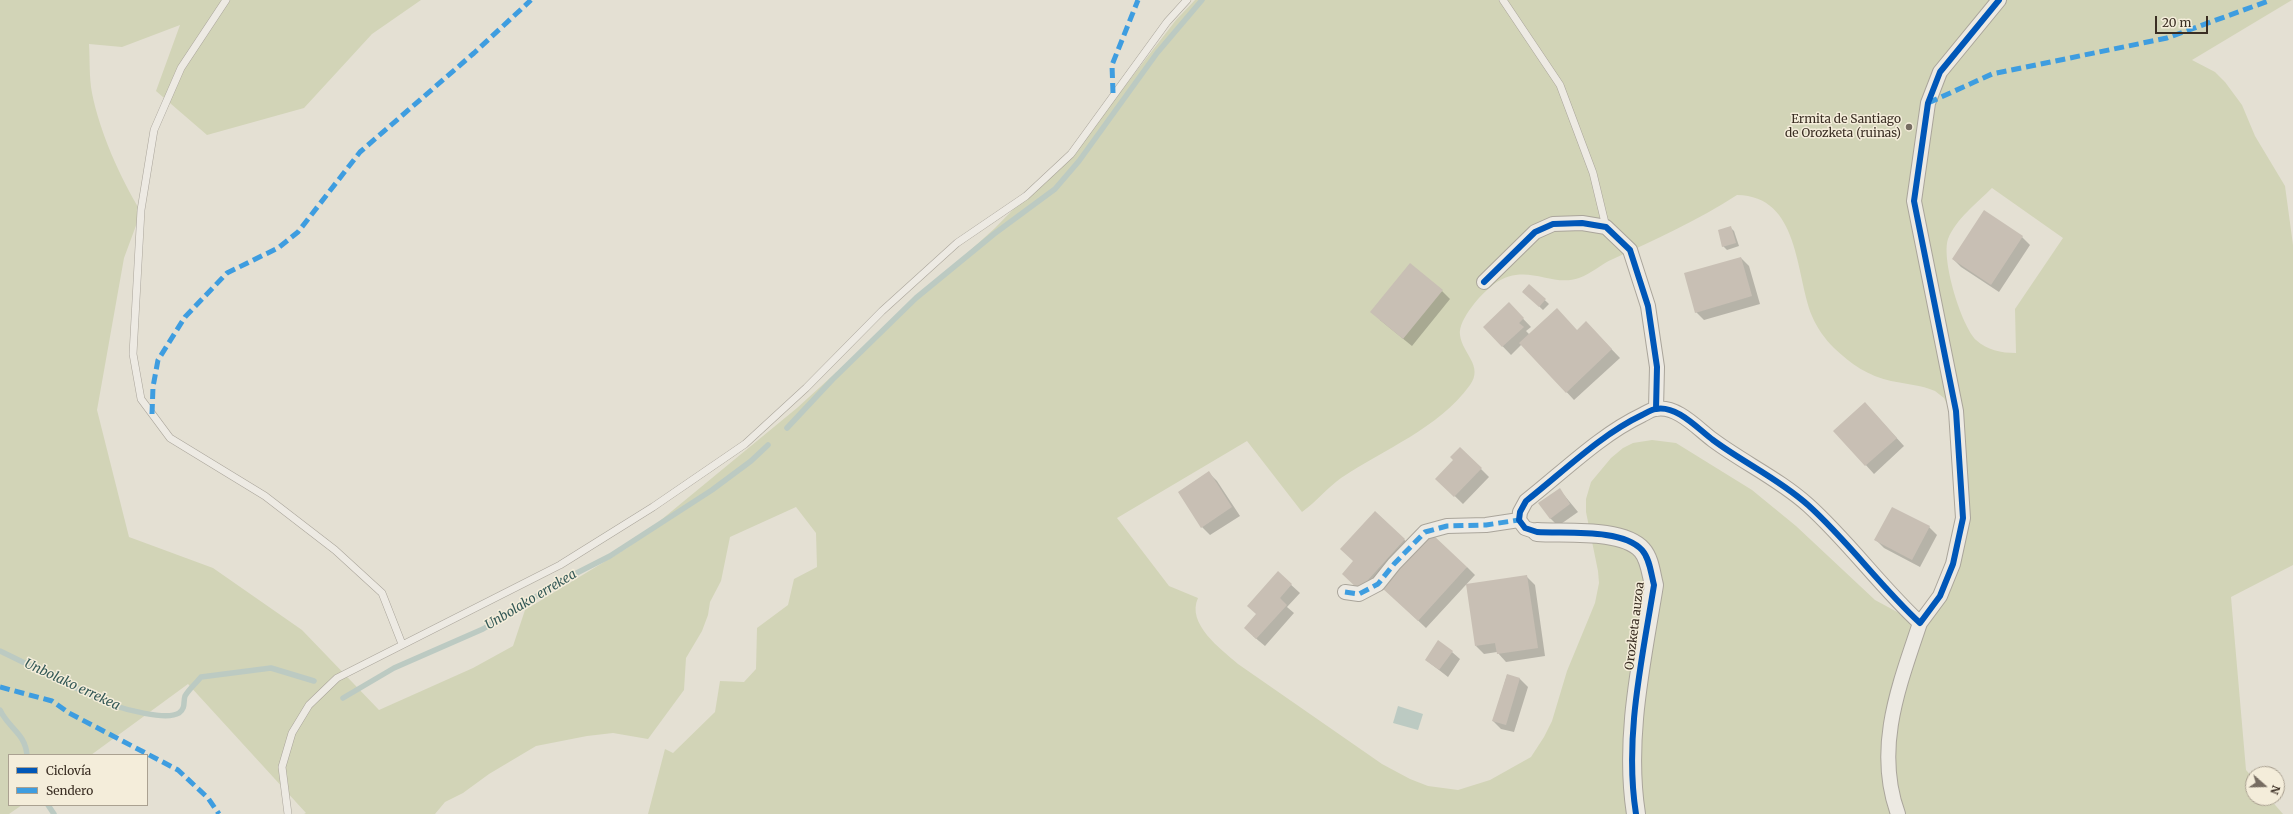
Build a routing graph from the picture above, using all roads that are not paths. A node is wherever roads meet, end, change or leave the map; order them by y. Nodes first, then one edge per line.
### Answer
1 (226, 0) edge
2 (1187, 0) edge
3 (1503, 0) edge
4 (1999, 0) edge
5 (1606, 227) junction
6 (1484, 282) dead end
7 (1656, 408) junction
8 (1519, 520) junction
9 (1537, 532) joint
10 (1346, 592) dead end
11 (1920, 623) junction
12 (402, 644) junction
13 (288, 814) edge
14 (1636, 814) edge
15 (1898, 814) edge

1 - 12 lane
2 - 12 lane
3 - 5 lane
4 - 11 street
5 - 6 street
5 - 7 street
7 - 8 street
7 - 11 street
8 - 9 street
8 - 10 street
9 - 14 street, Orozketa auzoa
11 - 15 street
12 - 13 lane

